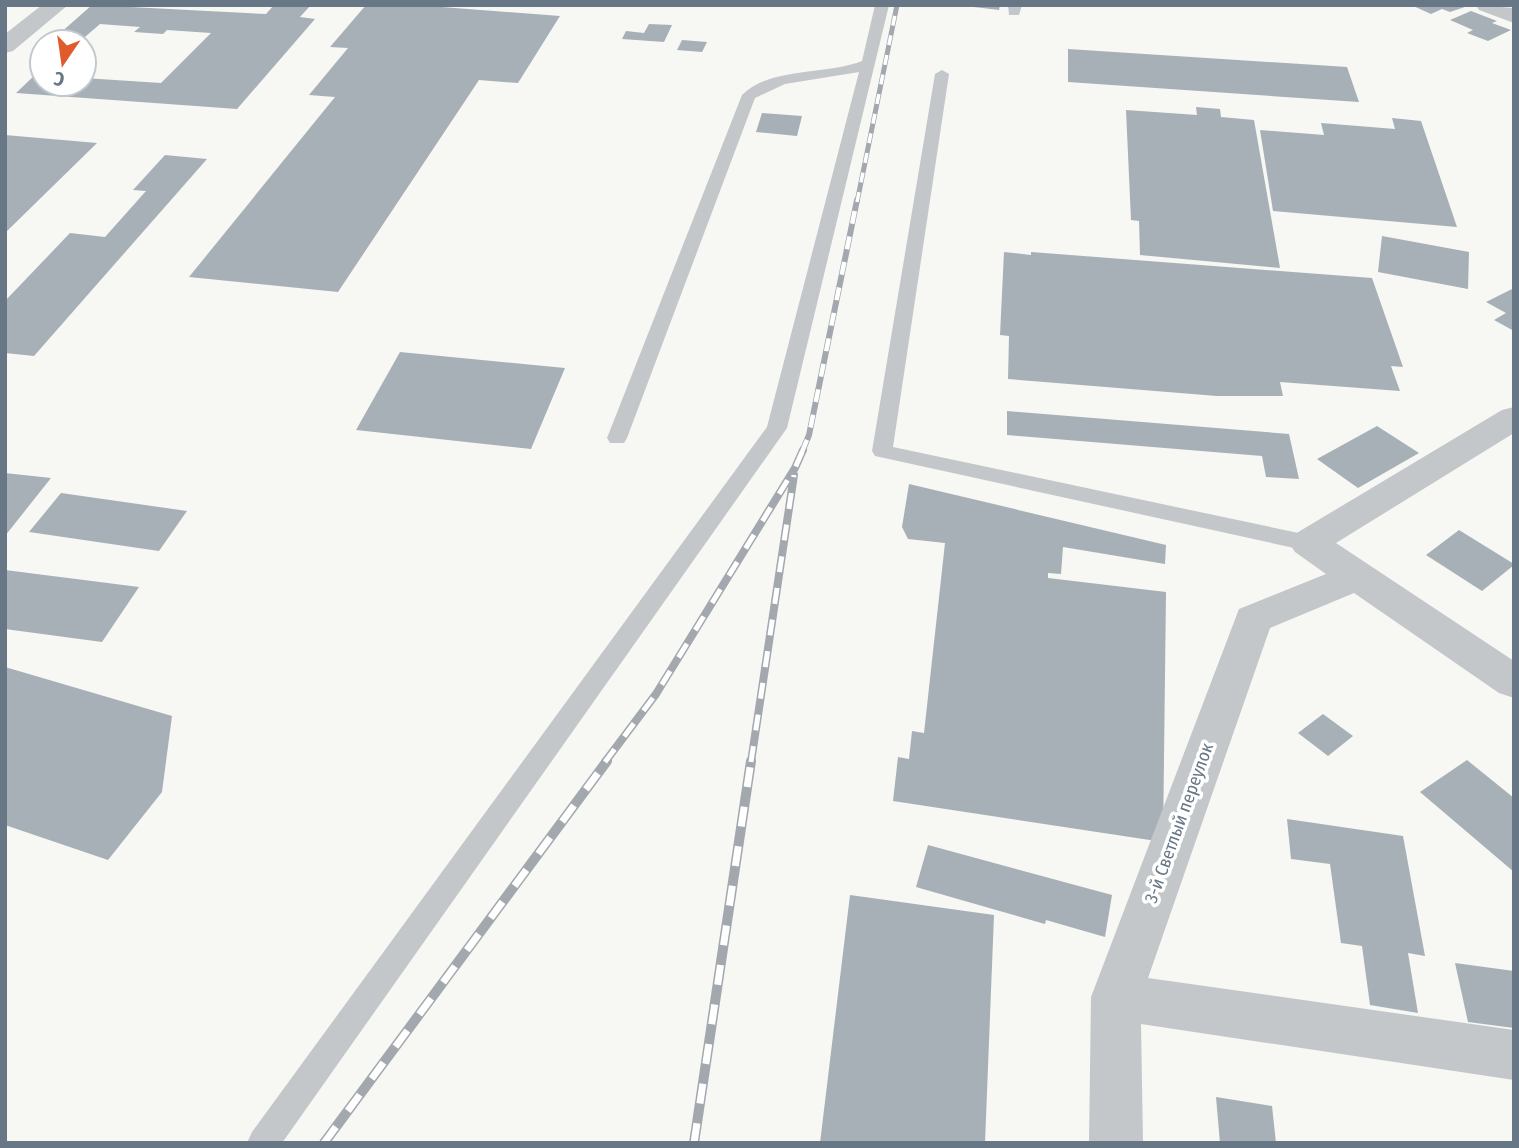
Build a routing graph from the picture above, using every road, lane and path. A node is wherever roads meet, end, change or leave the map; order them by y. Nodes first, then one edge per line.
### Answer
1 (57, 5) edge
2 (882, 5) edge
3 (1487, 5) edge
4 (1514, 16) edge
5 (5, 46) edge
6 (869, 63) junction
7 (942, 74) dead end
8 (1514, 418) edge
9 (617, 438) dead end
10 (1308, 542) junction
11 (1359, 576) junction
12 (1514, 682) edge
13 (1116, 997) junction
14 (1514, 1055) edge
15 (263, 1143) edge
16 (1116, 1143) edge

1 - 5 street
2 - 6 lane
3 - 4 street
6 - 9 lane
6 - 15 lane
7 - 10 lane
8 - 10 street
10 - 11 street
11 - 12 street
11 - 13 street, 3-й Светлый переулок
13 - 14 street
13 - 16 street, 3-й Светлый переулок

